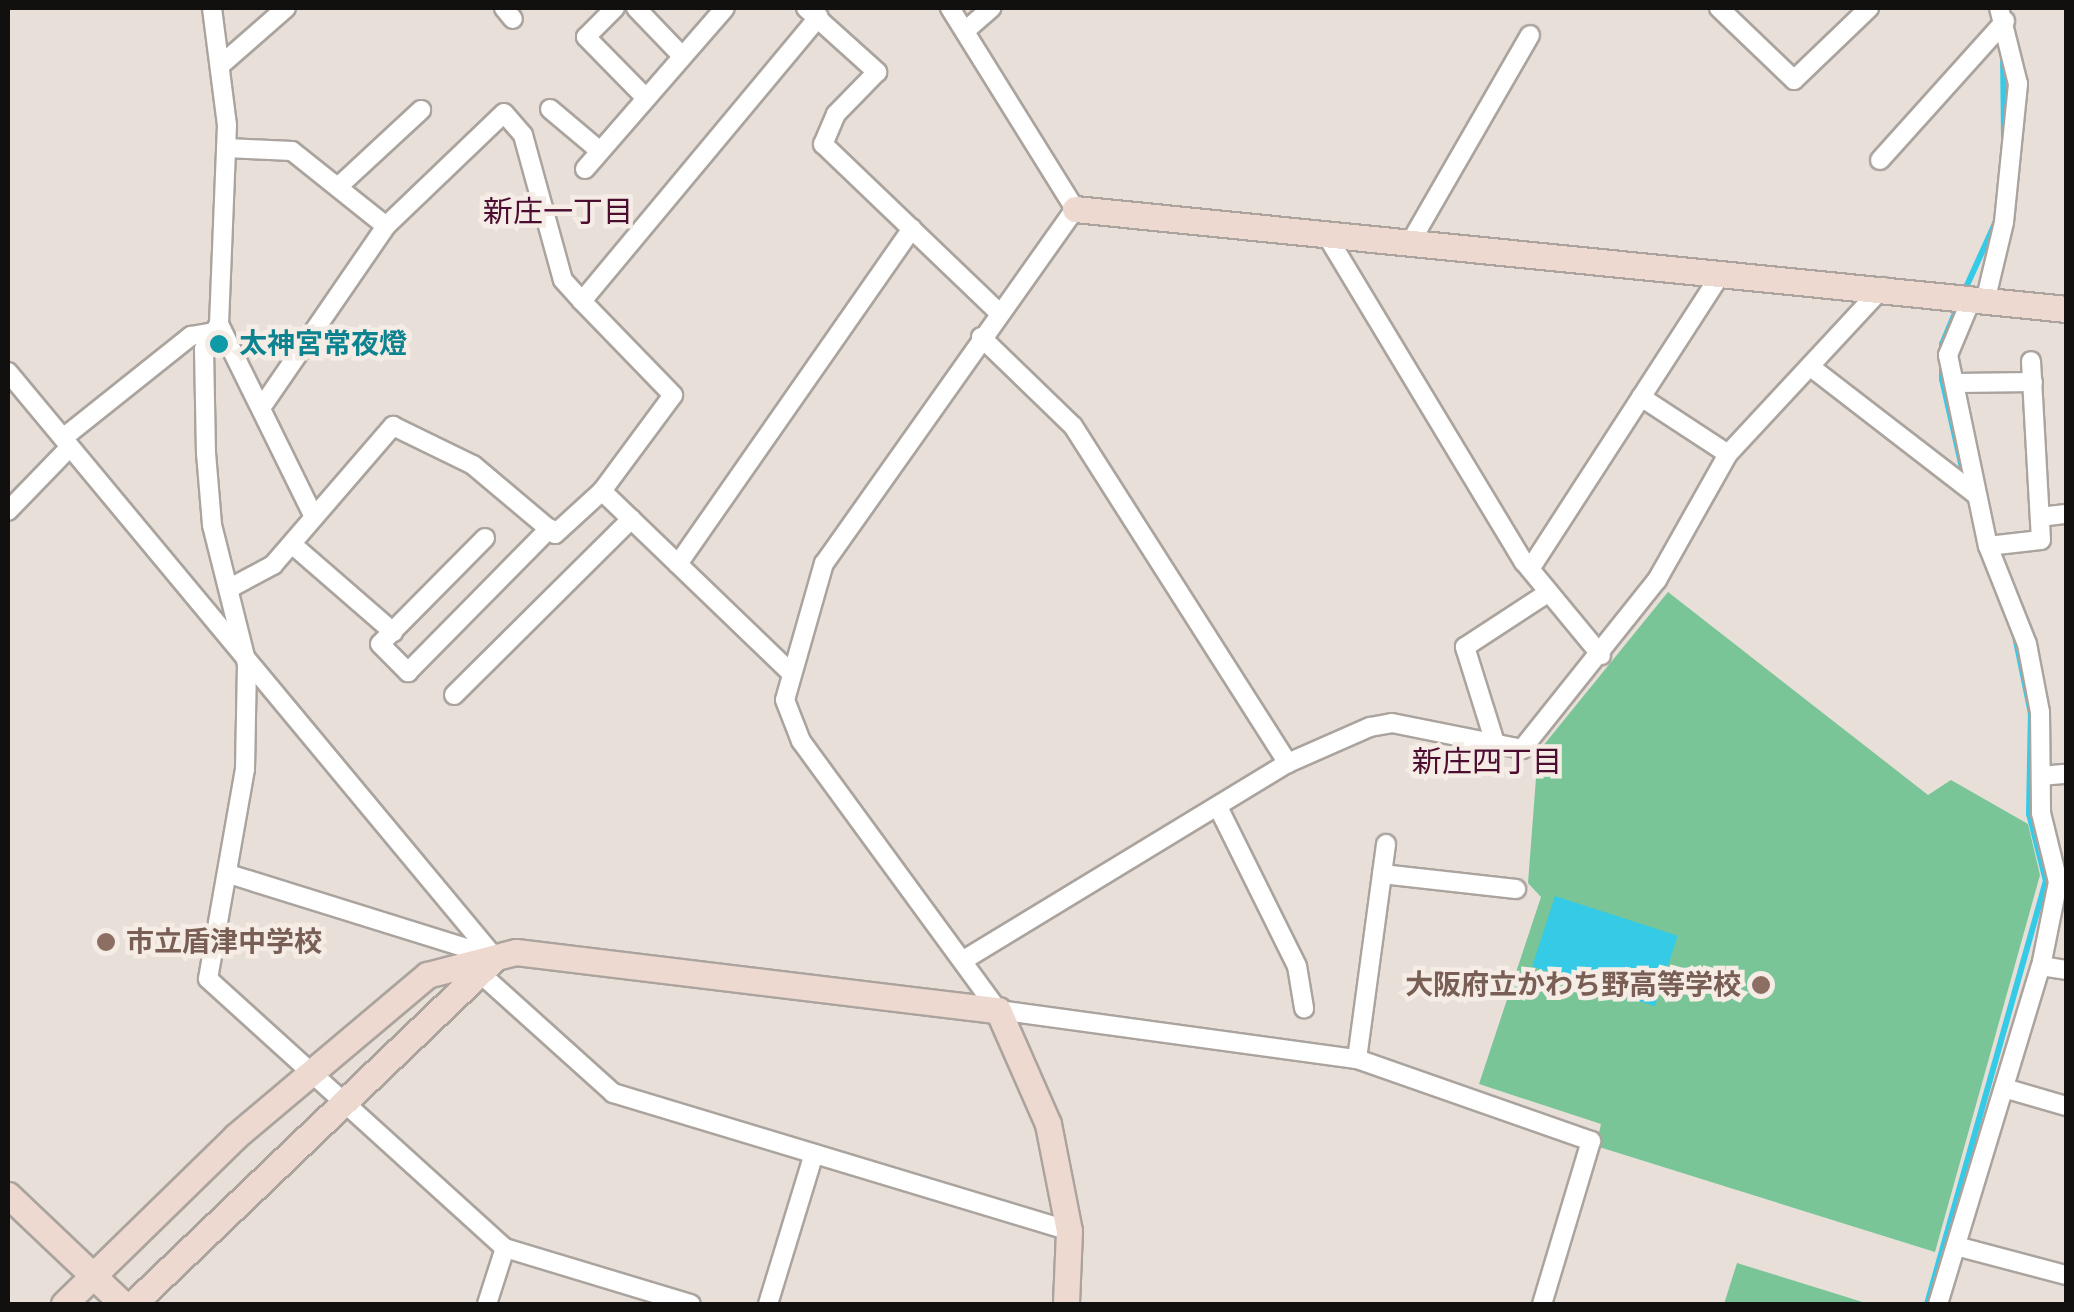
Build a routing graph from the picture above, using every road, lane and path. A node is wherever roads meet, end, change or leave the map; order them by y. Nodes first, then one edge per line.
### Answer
1 (212, 8) edge
2 (286, 8) edge
3 (615, 8) edge
4 (636, 8) edge
5 (725, 8) edge
6 (950, 8) edge
7 (991, 8) edge
8 (1719, 8) edge
9 (1869, 8) edge
10 (813, 12) edge
11 (2000, 22) edge
12 (965, 30) junction
13 (1530, 35) dead end
14 (682, 56) junction
15 (222, 64) junction
16 (646, 98) junction
17 (550, 109) dead end
18 (421, 110) dead end
19 (226, 148) junction
20 (600, 151) junction
21 (1880, 160) dead end
22 (585, 169) dead end
23 (340, 186) junction
24 (1075, 209) junction
25 (386, 226) junction
26 (912, 229) junction
27 (1327, 236) junction
28 (1410, 244) junction
29 (1722, 272) junction
30 (1883, 287) junction
31 (582, 301) junction
32 (1978, 301) junction
33 (2066, 309) edge
34 (999, 313) junction
35 (216, 328) junction
36 (981, 338) junction
37 (2032, 361) dead end
38 (1812, 368) junction
39 (8, 372) edge
40 (2032, 382) junction
41 (1957, 383) junction
42 (1641, 397) junction
43 (261, 408) junction
44 (67, 442) junction
45 (1728, 454) junction
46 (602, 491) junction
47 (1975, 494) junction
48 (8, 511) edge
49 (312, 514) junction
50 (2066, 514) edge
51 (2040, 517) junction
52 (631, 519) junction
53 (550, 528) junction
54 (485, 538) dead end
55 (293, 545) junction
56 (1988, 546) junction
57 (678, 564) junction
58 (1530, 569) junction
59 (232, 587) junction
60 (1549, 592) junction
61 (393, 632) junction
62 (1601, 654) junction
63 (246, 664) junction
64 (790, 672) junction
65 (454, 696) dead end
66 (1496, 746) junction
67 (1288, 763) junction
68 (2066, 774) edge
69 (2041, 776) junction
70 (1218, 809) junction
71 (1386, 844) dead end
72 (1382, 874) junction
73 (232, 875) junction
74 (1516, 889) dead end
75 (2061, 895) edge
76 (967, 958) junction
77 (488, 966) junction
78 (2041, 966) junction
79 (2066, 970) edge
80 (1304, 1008) dead end
81 (998, 1010) junction
82 (1357, 1059) junction
83 (312, 1071) junction
84 (2004, 1088) junction
85 (340, 1098) junction
86 (2066, 1106) edge
87 (814, 1154) junction
88 (8, 1195) edge
89 (1069, 1231) junction
90 (1956, 1246) junction
91 (505, 1248) junction
92 (2066, 1275) edge
93 (92, 1276) junction
94 (64, 1304) edge
95 (123, 1304) edge
96 (132, 1304) edge
97 (486, 1304) edge
98 (692, 1304) edge
99 (768, 1304) edge
100 (1066, 1304) edge
101 (1542, 1304) edge
102 (1938, 1304) edge

1 - 15 street
2 - 15 street
3 - 16 street
4 - 14 street
5 - 14 street
6 - 12 street
7 - 12 street
8 - 9 street
10 - 26 street
10 - 31 street
11 - 21 street
11 - 32 street
12 - 24 street
13 - 28 street
14 - 16 street
15 - 19 street
16 - 20 street
17 - 20 street
18 - 23 street
19 - 23 street
19 - 35 street
20 - 22 street
23 - 25 street
24 - 27 street
24 - 34 street
25 - 31 street
25 - 43 street
26 - 34 street
26 - 57 street
27 - 28 street
27 - 58 street
28 - 29 street
29 - 30 street
29 - 42 street
30 - 32 street
30 - 38 street
31 - 46 street
32 - 33 street
32 - 41 street
34 - 36 street
35 - 43 street
35 - 44 street
35 - 59 street
36 - 64 street
36 - 67 street
37 - 40 street
38 - 45 street
38 - 47 street
39 - 44 street
40 - 41 street
40 - 51 street
41 - 47 street
42 - 45 street
42 - 58 street
43 - 49 street
44 - 48 street
44 - 63 street
45 - 62 street
46 - 52 street
46 - 53 street
47 - 56 street
49 - 53 street
49 - 55 street
50 - 51 street
51 - 56 street
52 - 57 street
52 - 65 street
53 - 61 street
54 - 61 street
55 - 59 street
55 - 61 street
56 - 69 street
57 - 64 street
58 - 60 street
59 - 63 street
60 - 62 street
60 - 66 street
62 - 66 street
63 - 73 street
63 - 77 street
64 - 76 street
66 - 67 street
67 - 70 street
68 - 69 street
69 - 75 street
70 - 76 street
70 - 80 street
71 - 72 street
72 - 74 street
72 - 82 street
73 - 77 street
73 - 83 street
75 - 78 street
76 - 81 street
77 - 81 street
77 - 83 street
77 - 85 street
77 - 87 street
78 - 79 street
78 - 84 street
81 - 82 street
81 - 89 street
82 - 101 street
83 - 85 street
83 - 93 street
84 - 86 street
84 - 90 street
85 - 91 street
85 - 96 street
87 - 89 street
87 - 99 street
88 - 93 street
89 - 100 street
90 - 92 street
90 - 102 street
91 - 97 street
91 - 98 street
93 - 94 street
93 - 95 street

